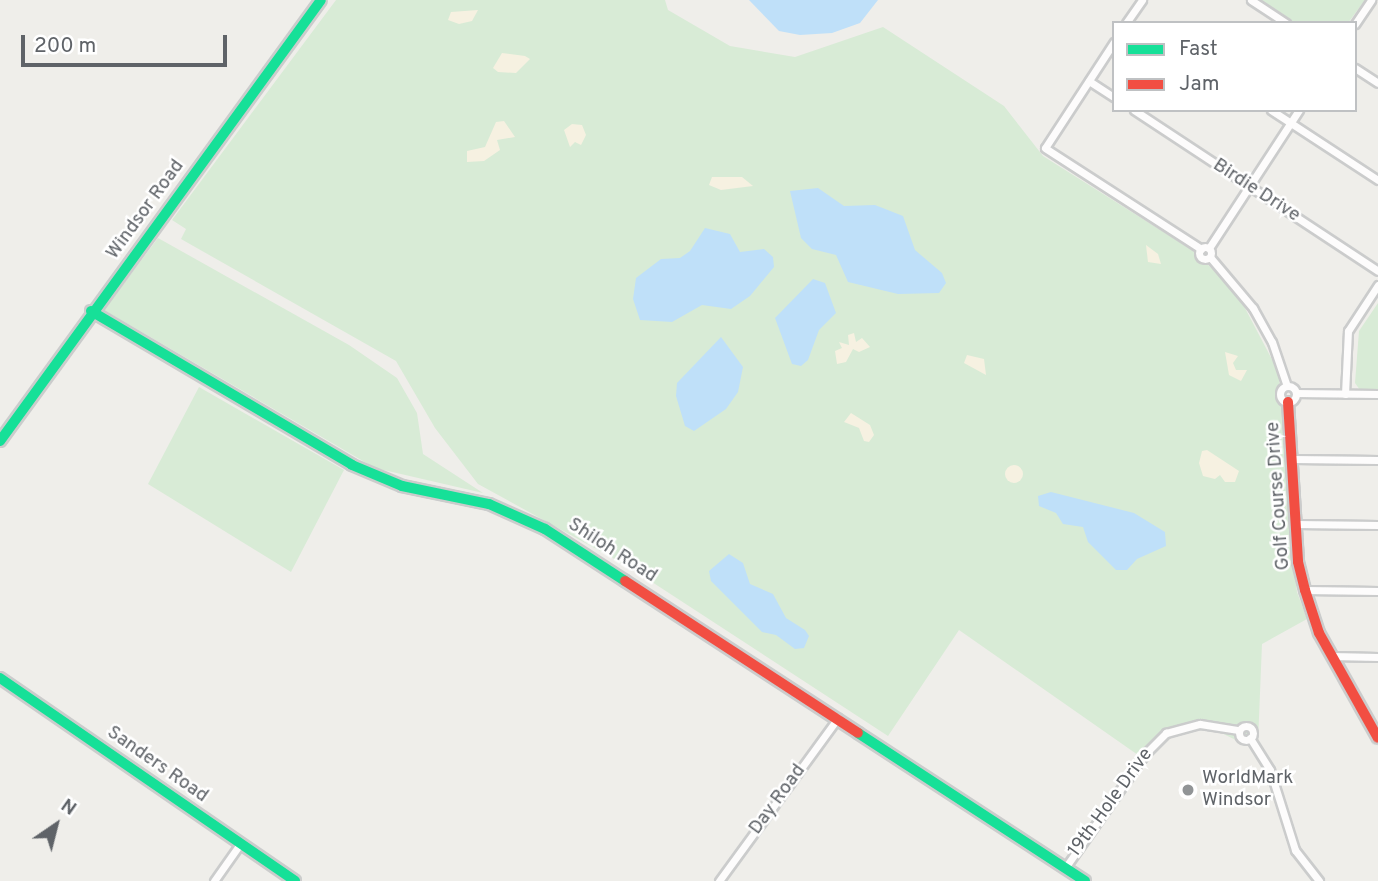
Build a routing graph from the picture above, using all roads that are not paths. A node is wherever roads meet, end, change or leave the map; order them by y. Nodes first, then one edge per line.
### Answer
1 (321, 0) edge
2 (1142, 0) edge
3 (1251, 0) edge
4 (1371, 0) edge
5 (1128, 20) edge
6 (1283, 21) edge
7 (1357, 21) edge
8 (1112, 45) edge
9 (1357, 69) edge
10 (1089, 80) junction
11 (1378, 83) edge
12 (1112, 96) edge
13 (1137, 112) edge
14 (1274, 112) edge
15 (1298, 112) edge
16 (1291, 123) junction
17 (1378, 180) edge
18 (1249, 186) junction
19 (1206, 251) junction
20 (1378, 271) edge
21 (1378, 285) edge
22 (91, 311) junction
23 (1287, 386) junction
24 (1345, 394) junction
25 (1378, 394) edge
26 (1292, 397) junction
27 (0, 440) edge
28 (1294, 459) junction
29 (1378, 460) edge
30 (1296, 524) junction
31 (1378, 525) edge
32 (1305, 590) junction
33 (1378, 591) edge
34 (1331, 656) junction
35 (1378, 657) edge
36 (0, 678) edge
37 (838, 718) junction
38 (1373, 723) edge
39 (1378, 738) edge
40 (240, 844) junction
41 (1065, 868) junction
42 (1082, 880) edge
43 (214, 881) edge
44 (295, 881) edge
45 (719, 881) edge
46 (1319, 881) edge

1 - 22 main road, Windsor Road
2 - 5 street
3 - 6 street
4 - 7 street
8 - 10 street
9 - 11 street
10 - 12 street
10 - 19 street
13 - 18 street, Birdie Drive
14 - 16 street
15 - 16 street
16 - 17 street
16 - 18 street
18 - 19 street
18 - 20 street, Birdie Drive
19 - 23 street
21 - 24 street
22 - 27 main road, Windsor Road
22 - 37 main road, Shiloh Road
23 - 26 street
23 - 26 street
24 - 25 street
24 - 26 street
26 - 28 main road, Golf Course Drive
28 - 29 street
28 - 30 main road, Golf Course Drive
30 - 31 street
30 - 32 main road, Golf Course Drive
32 - 33 street
32 - 34 main road, Golf Course Drive
34 - 35 street
34 - 38 main road, Golf Course Drive
36 - 40 main road, Sanders Road
37 - 41 main road, Shiloh Road
37 - 45 street, Day Road
38 - 39 main road, Golf Course Drive
40 - 43 street
40 - 44 main road, Sanders Road
41 - 42 main road, Shiloh Road
41 - 46 street, 19th Hole Drive

